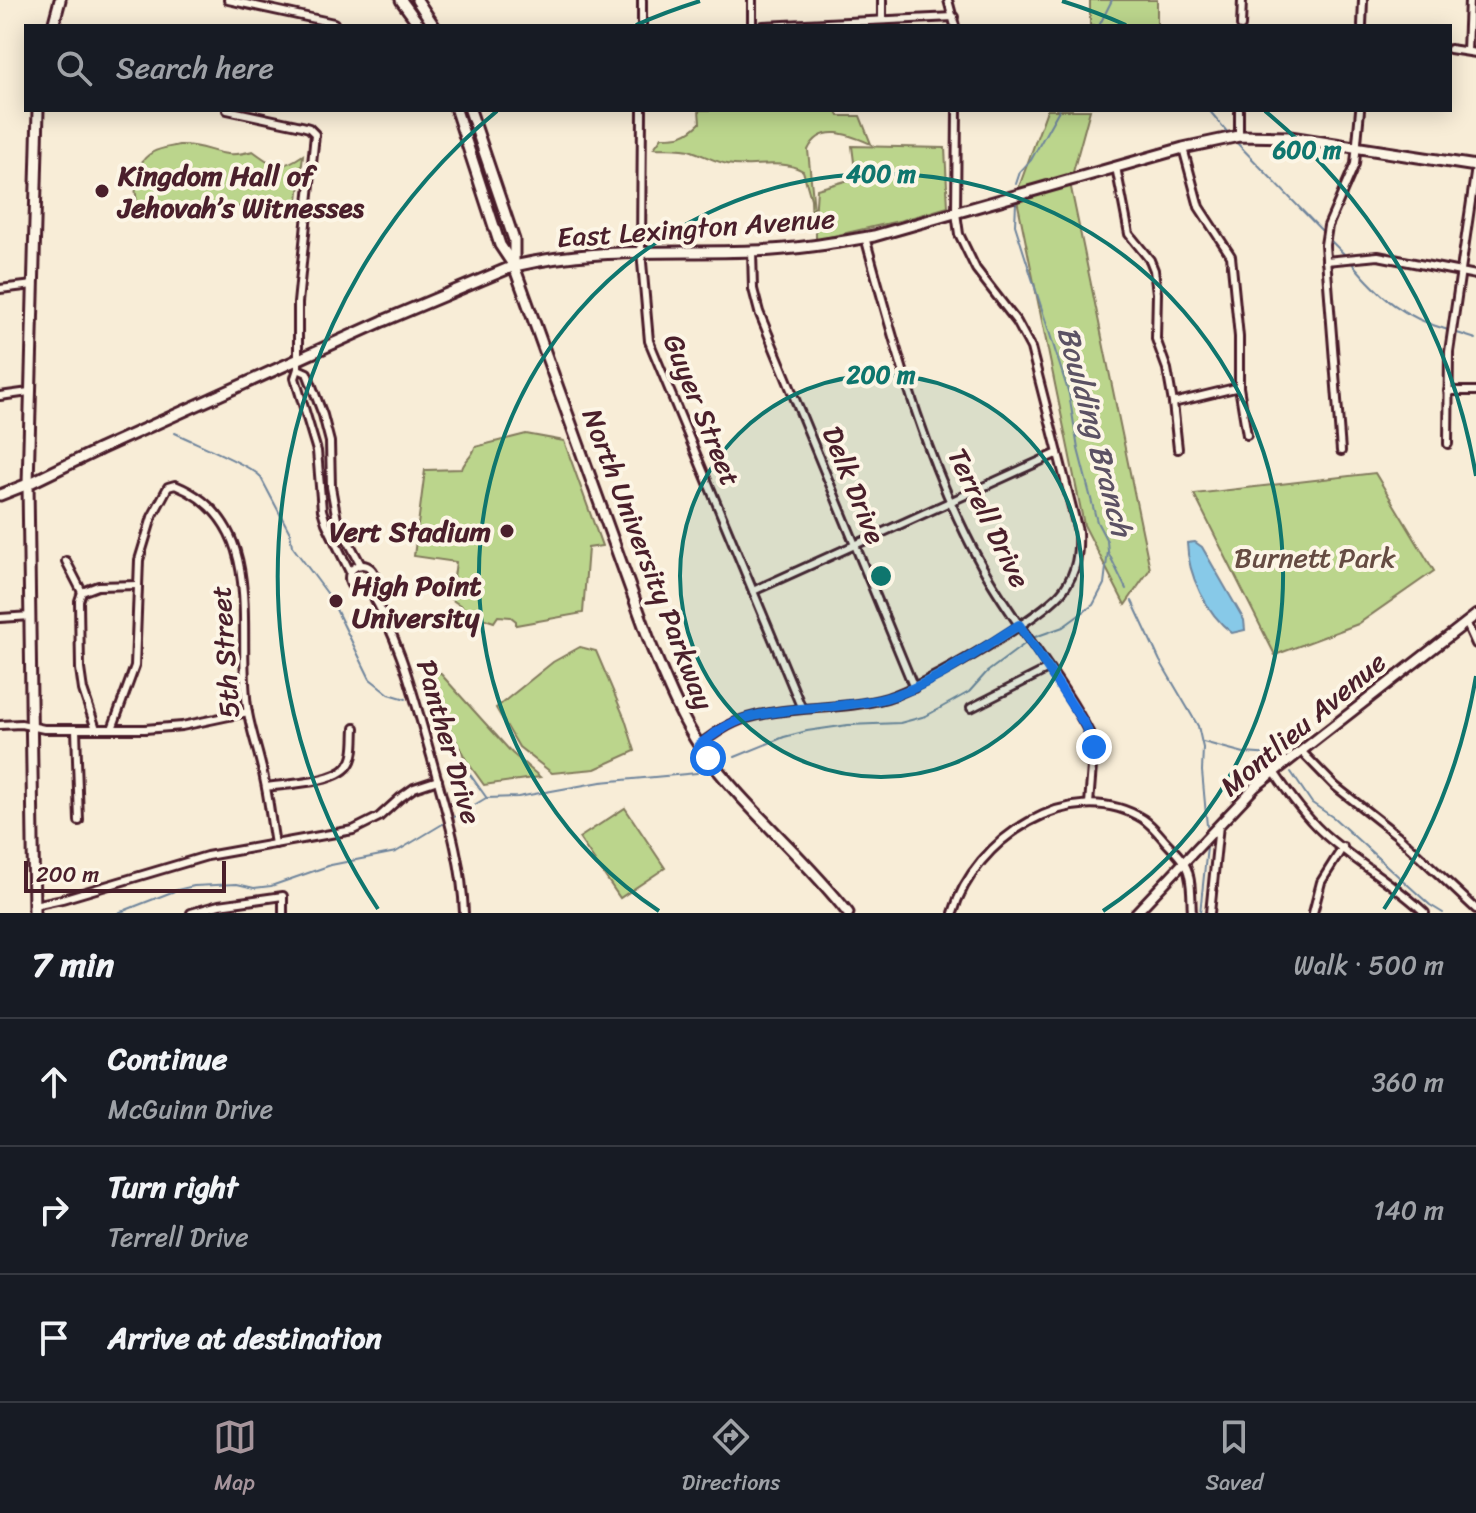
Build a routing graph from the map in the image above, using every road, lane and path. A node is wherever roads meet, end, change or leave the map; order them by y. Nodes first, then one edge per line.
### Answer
1 (60, 0) edge
2 (228, 0) edge
3 (401, 0) edge
4 (417, 0) edge
5 (642, 0) edge
6 (752, 0) edge
7 (882, 0) edge
8 (948, 0) edge
9 (1242, 0) edge
10 (1363, 0) edge
11 (1469, 0) edge
12 (954, 17) junction
13 (882, 20) junction
14 (334, 23) dead end
15 (54, 24) edge
16 (419, 24) edge
17 (433, 24) edge
18 (642, 24) edge
19 (752, 24) edge
20 (803, 24) edge
21 (955, 24) edge
22 (1241, 24) edge
23 (1362, 24) edge
24 (1452, 49) edge
25 (1467, 51) junction
26 (1476, 53) edge
27 (38, 112) edge
28 (236, 112) edge
29 (457, 112) edge
30 (471, 112) edge
31 (642, 112) edge
32 (957, 112) edge
33 (1239, 112) edge
34 (1360, 112) edge
35 (1239, 136) junction
36 (1358, 146) junction
37 (1183, 148) junction
38 (1476, 166) edge
39 (1116, 167) junction
40 (956, 213) junction
41 (865, 237) junction
42 (641, 251) junction
43 (752, 251) junction
44 (1326, 261) junction
45 (514, 266) junction
46 (1460, 272) junction
47 (1476, 275) edge
48 (33, 285) junction
49 (0, 289) edge
50 (297, 364) junction
51 (1239, 387) junction
52 (1448, 391) junction
53 (1476, 391) edge
54 (29, 392) junction
55 (0, 396) edge
56 (1173, 403) junction
57 (1247, 435) dead end
58 (1448, 444) dead end
59 (1178, 449) dead end
60 (1341, 451) dead end
61 (1058, 453) junction
62 (28, 484) junction
63 (0, 495) edge
64 (952, 500) junction
65 (855, 546) junction
66 (66, 561) dead end
67 (361, 565) junction
68 (350, 572) junction
69 (138, 585) junction
70 (369, 589) junction
71 (753, 591) junction
72 (82, 592) junction
73 (1476, 615) edge
74 (31, 616) junction
75 (0, 618) edge
76 (1466, 622) junction
77 (1019, 625) junction
78 (1476, 644) edge
79 (1048, 669) junction
80 (914, 688) junction
81 (971, 708) dead end
82 (802, 709) junction
83 (248, 712) junction
84 (0, 725) edge
85 (32, 726) junction
86 (355, 728) dead end
87 (76, 729) junction
88 (96, 729) junction
89 (112, 729) junction
90 (699, 745) junction
91 (1300, 750) junction
92 (1274, 772) junction
93 (438, 780) junction
94 (266, 787) junction
95 (1089, 804) junction
96 (79, 821) dead end
97 (1219, 824) junction
98 (275, 844) junction
99 (1343, 847) junction
100 (1184, 863) junction
101 (34, 909) edge
102 (1476, 909) edge
103 (191, 913) edge
104 (283, 913) edge
105 (464, 913) edge
106 (848, 913) edge
107 (953, 913) edge
108 (1136, 913) edge
109 (1192, 913) edge
110 (1210, 913) edge
111 (1313, 913) edge
112 (1425, 913) edge

1 - 15 main road
2 - 14 street
3 - 16 main road
4 - 17 main road
5 - 18 street
6 - 19 street
7 - 13 street
8 - 12 street
9 - 22 street
10 - 23 street
11 - 25 street
12 - 13 street
12 - 21 street
13 - 20 street
24 - 25 street
25 - 26 street
27 - 48 main road
28 - 50 street
29 - 45 main road, North University Parkway
30 - 45 main road, North University Parkway
31 - 42 street, Guyer Street
32 - 40 street
33 - 35 street
34 - 36 street
35 - 36 main road, East Lexington Avenue
35 - 37 main road, East Lexington Avenue
36 - 38 main road, East Lexington Avenue
36 - 44 street
37 - 39 main road, East Lexington Avenue
37 - 51 street
38 - 46 street
39 - 40 main road, East Lexington Avenue
39 - 56 street
40 - 41 main road, East Lexington Avenue
40 - 61 street
41 - 43 main road, East Lexington Avenue
41 - 64 street, Terrell Drive
42 - 43 main road, East Lexington Avenue
42 - 45 main road, East Lexington Avenue
42 - 71 street, Guyer Street
43 - 65 street, Delk Drive
44 - 46 street
44 - 60 street
45 - 50 main road, East Lexington Avenue
45 - 90 main road, North University Parkway
46 - 47 street
46 - 52 street
48 - 49 street
48 - 54 main road
50 - 62 main road, East Lexington Avenue
50 - 67 street
50 - 68 street
51 - 56 street
51 - 57 street
52 - 53 street
52 - 58 street
54 - 55 street
54 - 62 main road
56 - 59 street
61 - 64 street
61 - 77 street
62 - 63 main road, East Lexington Avenue
62 - 74 main road
64 - 65 street
64 - 77 street, Terrell Drive
65 - 71 street
65 - 80 street, Delk Drive
66 - 72 street
67 - 68 street
67 - 70 street
68 - 70 street
69 - 72 street
69 - 83 street, 5th Street
69 - 89 street
70 - 93 street, Panther Drive
71 - 82 street, Guyer Street
72 - 88 street
73 - 76 street, Montlieu Avenue
74 - 75 street
74 - 85 main road
76 - 78 street
76 - 91 street, Montlieu Avenue
77 - 79 street, Terrell Drive
77 - 80 street
79 - 81 street
79 - 95 street, Terrell Drive
80 - 82 street
82 - 90 street
83 - 89 street
83 - 94 street, 5th Street
84 - 85 street
85 - 87 street
85 - 101 main road
86 - 94 street
87 - 88 street
87 - 96 street
88 - 89 street
90 - 106 main road, North University Parkway
91 - 92 street, Montlieu Avenue
91 - 102 street
92 - 97 street, Montlieu Avenue
92 - 99 street
93 - 98 street
93 - 105 street, Panther Drive
94 - 98 street, 5th Street
95 - 100 street
95 - 107 street
97 - 100 street, Montlieu Avenue
97 - 110 street
98 - 101 street
99 - 111 street
99 - 112 street
100 - 108 street, Montlieu Avenue
100 - 109 street
103 - 104 street

